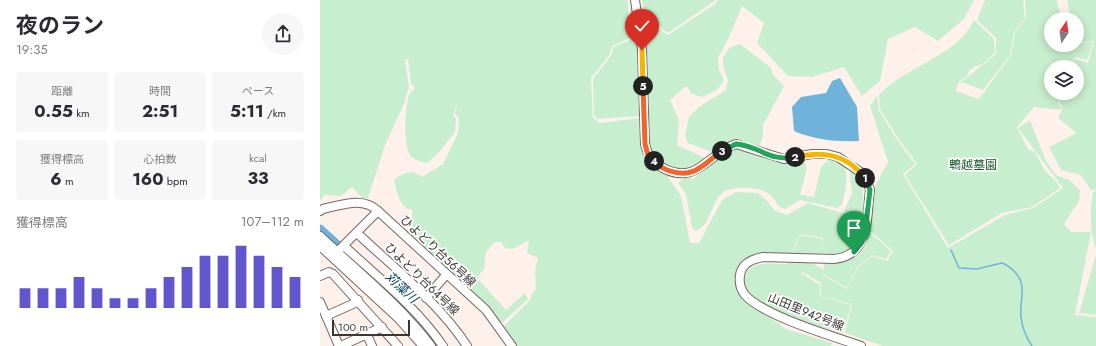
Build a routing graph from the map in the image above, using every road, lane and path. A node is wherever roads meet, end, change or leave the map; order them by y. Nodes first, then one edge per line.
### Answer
1 (635, 0) edge
2 (320, 211) edge
3 (378, 211) junction
4 (357, 233) junction
5 (320, 236) edge
6 (320, 246) edge
7 (344, 246) junction
8 (337, 252) junction
9 (446, 275) junction
10 (320, 276) edge
11 (426, 298) junction
12 (358, 300) junction
13 (320, 302) edge
14 (326, 316) junction
15 (382, 327) junction
16 (367, 335) junction
17 (340, 346) edge
18 (372, 346) edge
19 (398, 346) edge
20 (423, 346) edge
21 (431, 346) edge
22 (443, 346) edge
23 (467, 346) edge
24 (512, 346) edge
25 (860, 346) edge

1 - 25 street, 山田里９４２号線
2 - 3 street, ひよどり台５６号線
3 - 4 street
3 - 9 street, ひよどり台５６号線
4 - 7 street
4 - 11 street, ひよどり台６４号線
5 - 8 street
6 - 20 street
7 - 8 street
7 - 22 street
8 - 21 street
9 - 11 street
9 - 24 street, ひよどり台５６号線
10 - 12 street
11 - 23 street, ひよどり台６４号線
12 - 14 street
12 - 15 street
13 - 14 street
14 - 17 street
15 - 16 street
15 - 19 street
16 - 17 street
16 - 18 street

